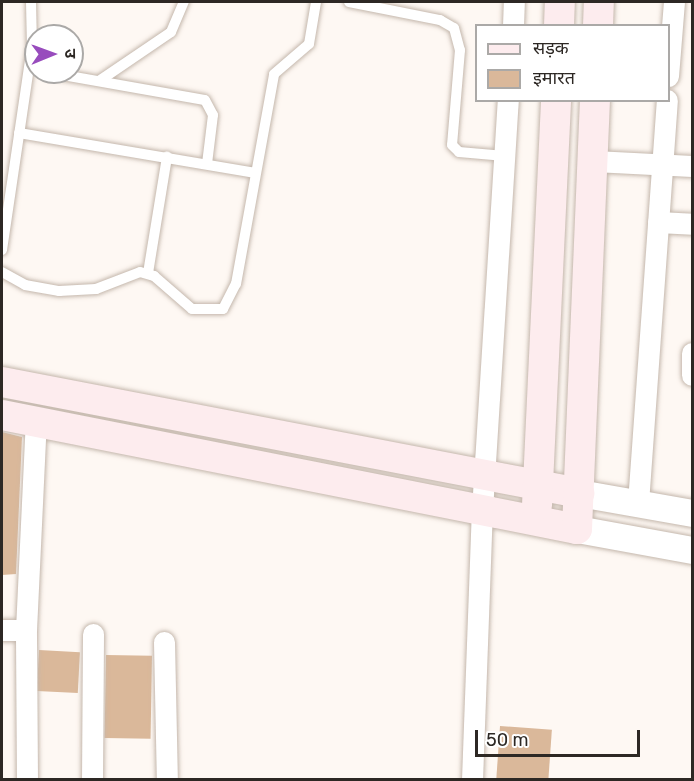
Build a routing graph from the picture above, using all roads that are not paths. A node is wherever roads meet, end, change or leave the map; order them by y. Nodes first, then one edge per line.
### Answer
1 (31, 2) edge
2 (184, 2) edge
3 (316, 2) edge
4 (349, 2) edge
5 (514, 2) edge
6 (560, 2) edge
7 (599, 2) edge
8 (674, 2) edge
9 (31, 24) edge
10 (513, 24) edge
11 (559, 24) edge
12 (598, 24) edge
13 (670, 61) edge
14 (84, 78) edge
15 (99, 81) junction
16 (29, 84) edge
17 (508, 102) edge
18 (556, 102) edge
19 (595, 102) edge
20 (667, 102) edge
21 (19, 133) junction
22 (505, 156) junction
23 (166, 158) junction
24 (594, 161) junction
25 (207, 164) junction
26 (662, 164) junction
27 (693, 166) edge
28 (256, 173) junction
29 (658, 222) junction
30 (693, 224) edge
31 (2, 250) edge
32 (2, 272) edge
33 (148, 273) junction
34 (693, 353) edge
35 (693, 375) edge
36 (2, 382) edge
37 (2, 415) edge
38 (36, 421) junction
39 (485, 474) junction
40 (538, 487) junction
41 (579, 493) junction
42 (638, 503) junction
43 (482, 510) junction
44 (693, 513) edge
45 (535, 520) junction
46 (577, 529) junction
47 (693, 550) edge
48 (2, 630) edge
49 (26, 630) junction
50 (93, 634) dead end
51 (164, 642) dead end
52 (27, 780) edge
53 (92, 780) edge
54 (167, 780) edge
55 (472, 780) edge

1 - 9 lane
2 - 15 lane
3 - 28 lane
4 - 22 lane
5 - 10 street
6 - 11 main road
7 - 12 main road
8 - 13 street
14 - 15 lane
15 - 25 lane
16 - 21 lane
17 - 22 street
18 - 40 main road
19 - 24 main road
20 - 26 street
21 - 23 lane
21 - 31 lane
22 - 39 street
23 - 25 lane
23 - 33 lane
24 - 26 street
24 - 41 main road
25 - 28 lane
26 - 27 street
26 - 29 street
28 - 33 lane
29 - 30 street
29 - 42 street
32 - 33 lane
34 - 35 street
36 - 39 main road
37 - 38 main road
38 - 43 main road
38 - 49 street
39 - 40 main road
39 - 43 street
40 - 41 main road
40 - 45 main road
41 - 42 street
41 - 46 main road
42 - 44 street
43 - 45 main road
43 - 55 street
45 - 46 main road
46 - 47 street
48 - 49 street
49 - 52 street
50 - 53 street
51 - 54 street

